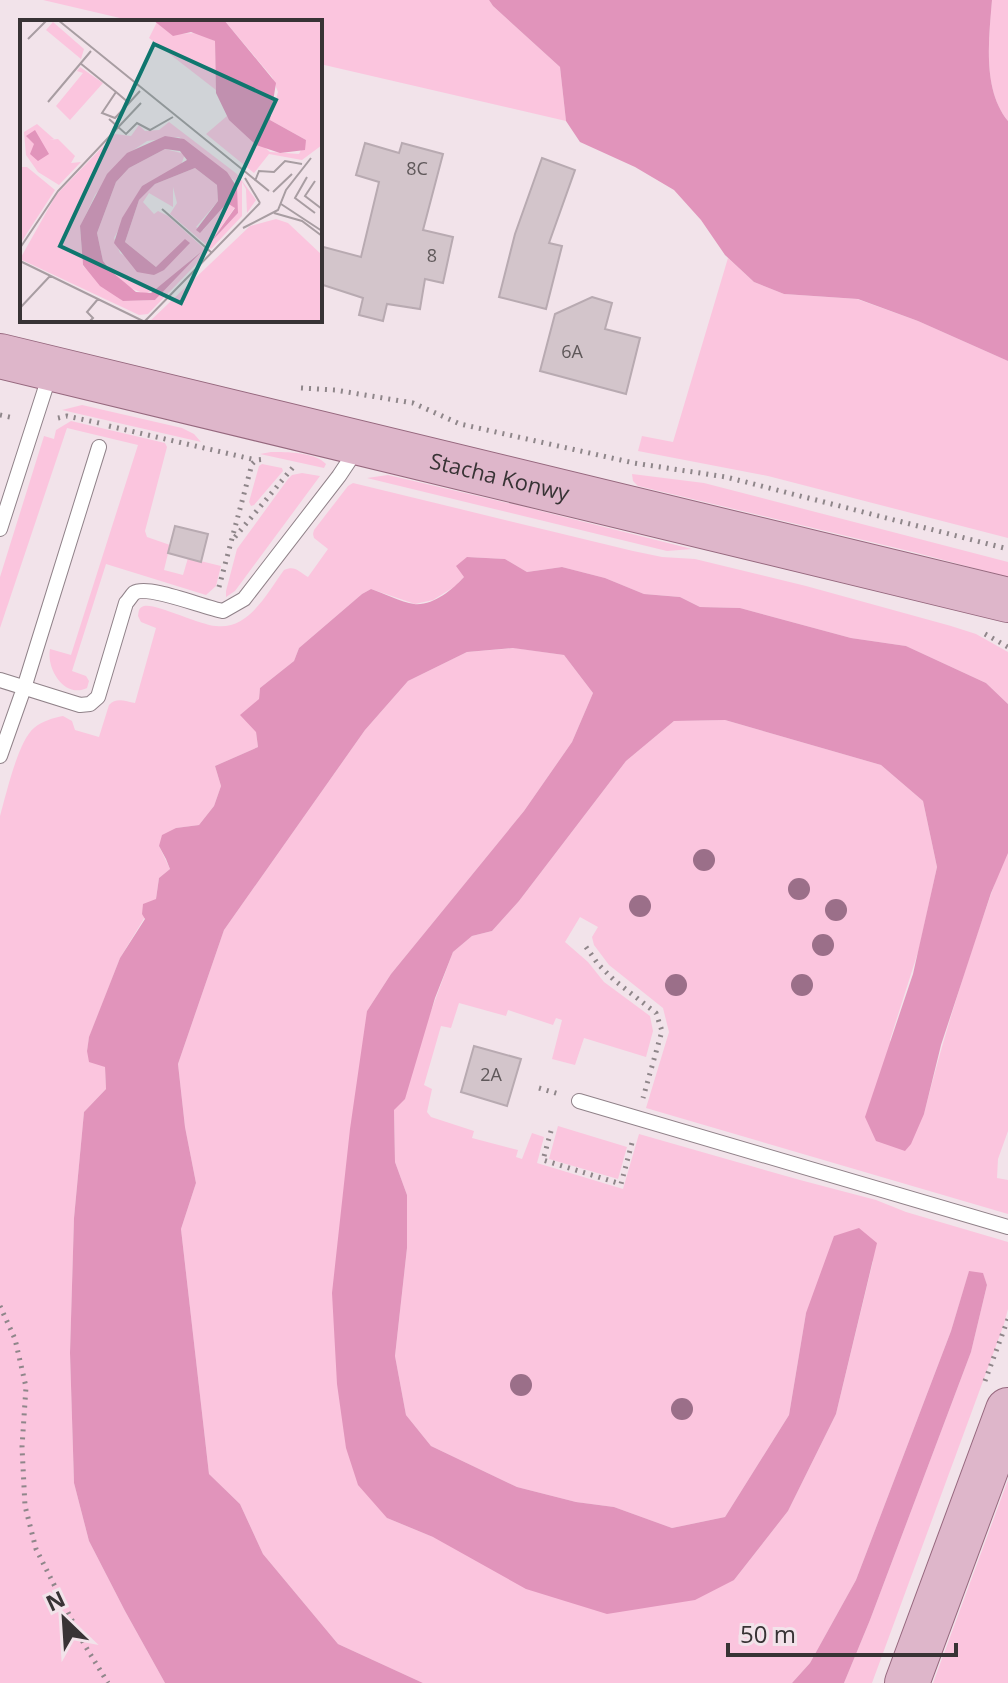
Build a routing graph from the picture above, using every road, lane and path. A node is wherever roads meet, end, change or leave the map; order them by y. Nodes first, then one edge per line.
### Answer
1 (0, 356) edge
2 (52, 369) junction
3 (304, 388) dead end
4 (35, 424) junction
5 (360, 444) junction
6 (99, 447) dead end
7 (256, 460) junction
8 (8, 484) edge
9 (0, 529) edge
10 (232, 541) junction
11 (1008, 549) edge
12 (998, 608) edge
13 (214, 609) junction
14 (1008, 647) edge
15 (0, 680) edge
16 (24, 688) junction
17 (0, 756) edge
18 (586, 947) dead end
19 (579, 1101) dead end
20 (637, 1118) junction
21 (551, 1131) dead end
22 (1008, 1227) edge
23 (0, 1306) edge
24 (1008, 1410) edge
25 (108, 1683) edge
26 (907, 1683) edge

1 - 2 main road, Stacha Konwy
2 - 4 lane
2 - 5 main road, Stacha Konwy
3 - 11 path
4 - 7 path
4 - 8 lane
5 - 12 main road, Stacha Konwy
5 - 13 lane
6 - 16 lane
7 - 10 path
7 - 10 path
8 - 9 lane
10 - 13 path
12 - 14 path
13 - 16 lane
15 - 16 lane
16 - 17 lane
18 - 20 path
19 - 20 lane
20 - 21 path
20 - 22 lane
23 - 25 path
24 - 26 main road

